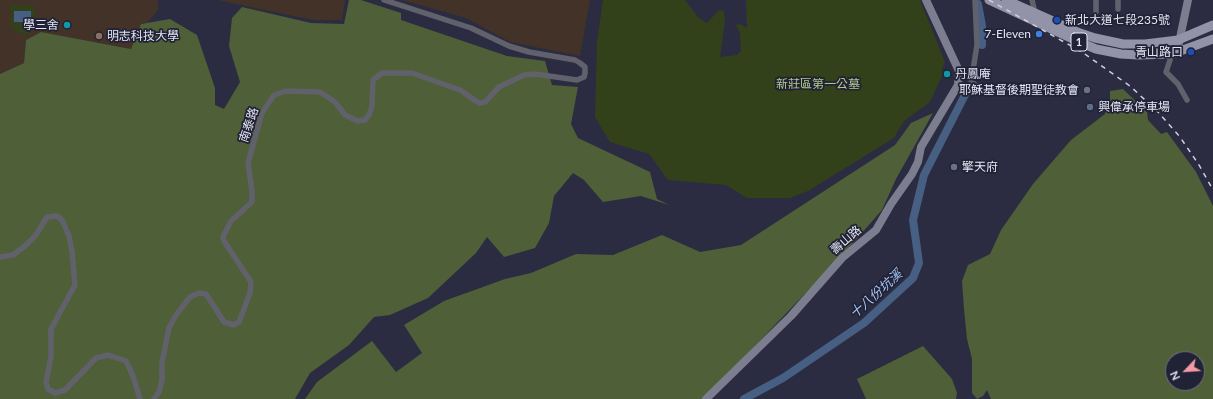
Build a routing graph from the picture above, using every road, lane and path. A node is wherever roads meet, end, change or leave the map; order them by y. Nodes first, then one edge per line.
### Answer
1 (384, 0) edge
2 (926, 0) edge
3 (975, 0) edge
4 (989, 0) edge
5 (1006, 0) edge
6 (1032, 0) edge
7 (1096, 0) edge
8 (1118, 0) edge
9 (1188, 0) edge
10 (1118, 9) dead end
11 (1096, 12) dead end
12 (1035, 13) junction
13 (1035, 23) junction
14 (1213, 26) edge
15 (1213, 39) edge
16 (1178, 40) junction
17 (1174, 53) junction
18 (959, 71) junction
19 (968, 77) junction
20 (977, 87) dead end
21 (1187, 100) dead end
22 (0, 257) edge
23 (707, 398) edge
24 (140, 399) edge
25 (154, 399) edge

1 - 25 street, 南泰路
2 - 18 street
3 - 19 street
4 - 13 main road, 1
5 - 12 main road, 1
6 - 12 street
7 - 11 street
8 - 10 street
9 - 16 street
12 - 13 street
12 - 16 main road, 1
13 - 17 main road, 1
14 - 16 main road, 1
15 - 17 main road, 1
16 - 17 street
17 - 21 street
18 - 19 street
18 - 23 street, 壽山路
19 - 20 street
22 - 24 street

